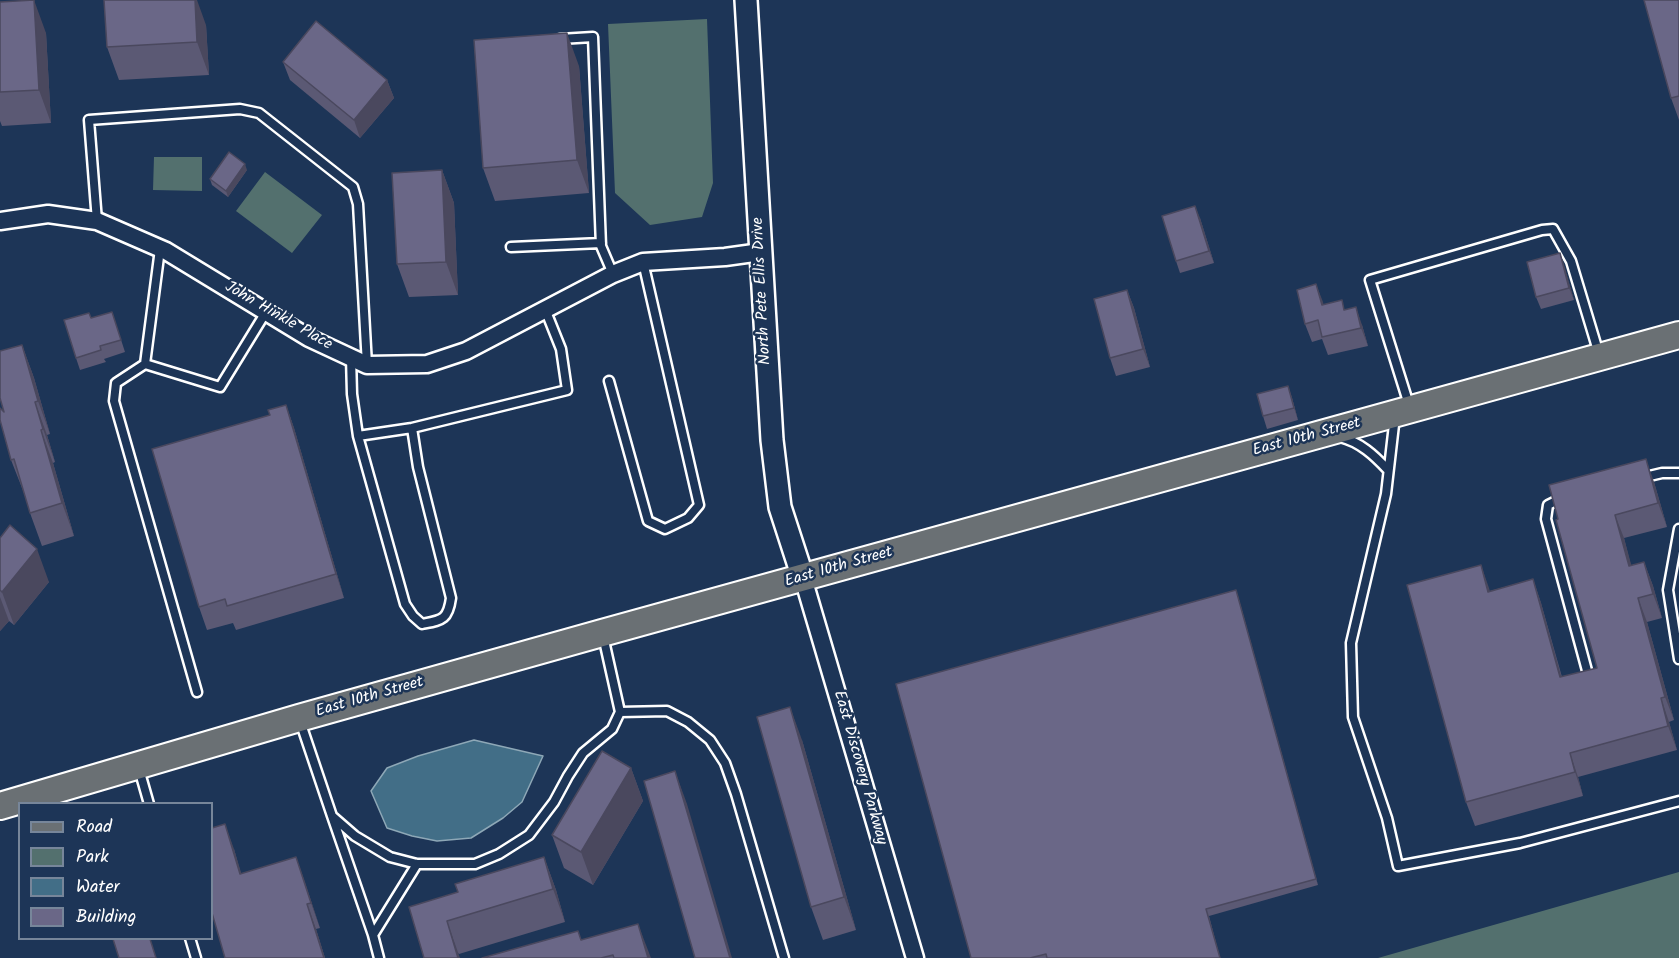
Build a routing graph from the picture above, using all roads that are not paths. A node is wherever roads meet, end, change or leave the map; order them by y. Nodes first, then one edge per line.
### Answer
1 (746, 0) edge
2 (547, 40) edge
3 (0, 220) edge
4 (97, 221) junction
5 (601, 243) junction
6 (511, 247) dead end
7 (160, 249) junction
8 (761, 252) junction
9 (643, 262) junction
10 (613, 274) junction
11 (545, 309) junction
12 (266, 312) junction
13 (1679, 335) edge
14 (351, 357) junction
15 (1600, 357) junction
16 (145, 364) junction
17 (367, 364) junction
18 (609, 381) dead end
19 (1403, 411) junction
20 (412, 428) junction
21 (1323, 433) junction
22 (358, 436) junction
23 (1388, 470) junction
24 (1679, 473) edge
25 (1631, 481) edge
26 (1568, 496) edge
27 (1679, 528) edge
28 (803, 578) junction
29 (602, 633) junction
30 (1679, 659) edge
31 (1589, 678) edge
32 (197, 692) dead end
33 (620, 712) junction
34 (299, 718) junction
35 (138, 765) junction
36 (1679, 801) edge
37 (148, 802) edge
38 (0, 806) edge
39 (332, 816) junction
40 (417, 864) junction
41 (373, 936) junction
42 (190, 940) edge
43 (196, 958) edge
44 (379, 958) edge
45 (784, 958) edge
46 (915, 958) edge

1 - 8 street, North Pete Ellis Drive
2 - 5 lane
3 - 4 street, John Hinkle Place
4 - 7 street, John Hinkle Place
4 - 17 lane
5 - 6 lane
5 - 10 lane
7 - 12 street, John Hinkle Place
7 - 16 lane
8 - 9 street, John Hinkle Place
8 - 28 street, North Pete Ellis Drive
9 - 10 street, John Hinkle Place
9 - 18 lane
10 - 11 street, John Hinkle Place
11 - 17 street, John Hinkle Place
11 - 20 lane
12 - 14 street, John Hinkle Place
12 - 16 lane
13 - 15 main road, East 10th Street
14 - 17 street, John Hinkle Place
14 - 22 lane
15 - 19 main road, East 10th Street
15 - 19 lane
16 - 32 lane
19 - 21 main road, East 10th Street
19 - 23 lane
20 - 22 lane
20 - 22 lane
21 - 23 lane
21 - 28 main road, East 10th Street
23 - 36 lane
24 - 25 lane
26 - 31 lane
27 - 30 lane
28 - 29 main road, East 10th Street
28 - 46 street, East Discovery Parkway
29 - 33 lane
29 - 34 main road, East 10th Street
33 - 40 lane
33 - 45 lane
34 - 35 main road, East 10th Street
34 - 39 lane
35 - 37 lane
35 - 38 main road, East 10th Street
39 - 40 lane
39 - 41 lane
40 - 41 lane
41 - 44 lane
42 - 43 lane

